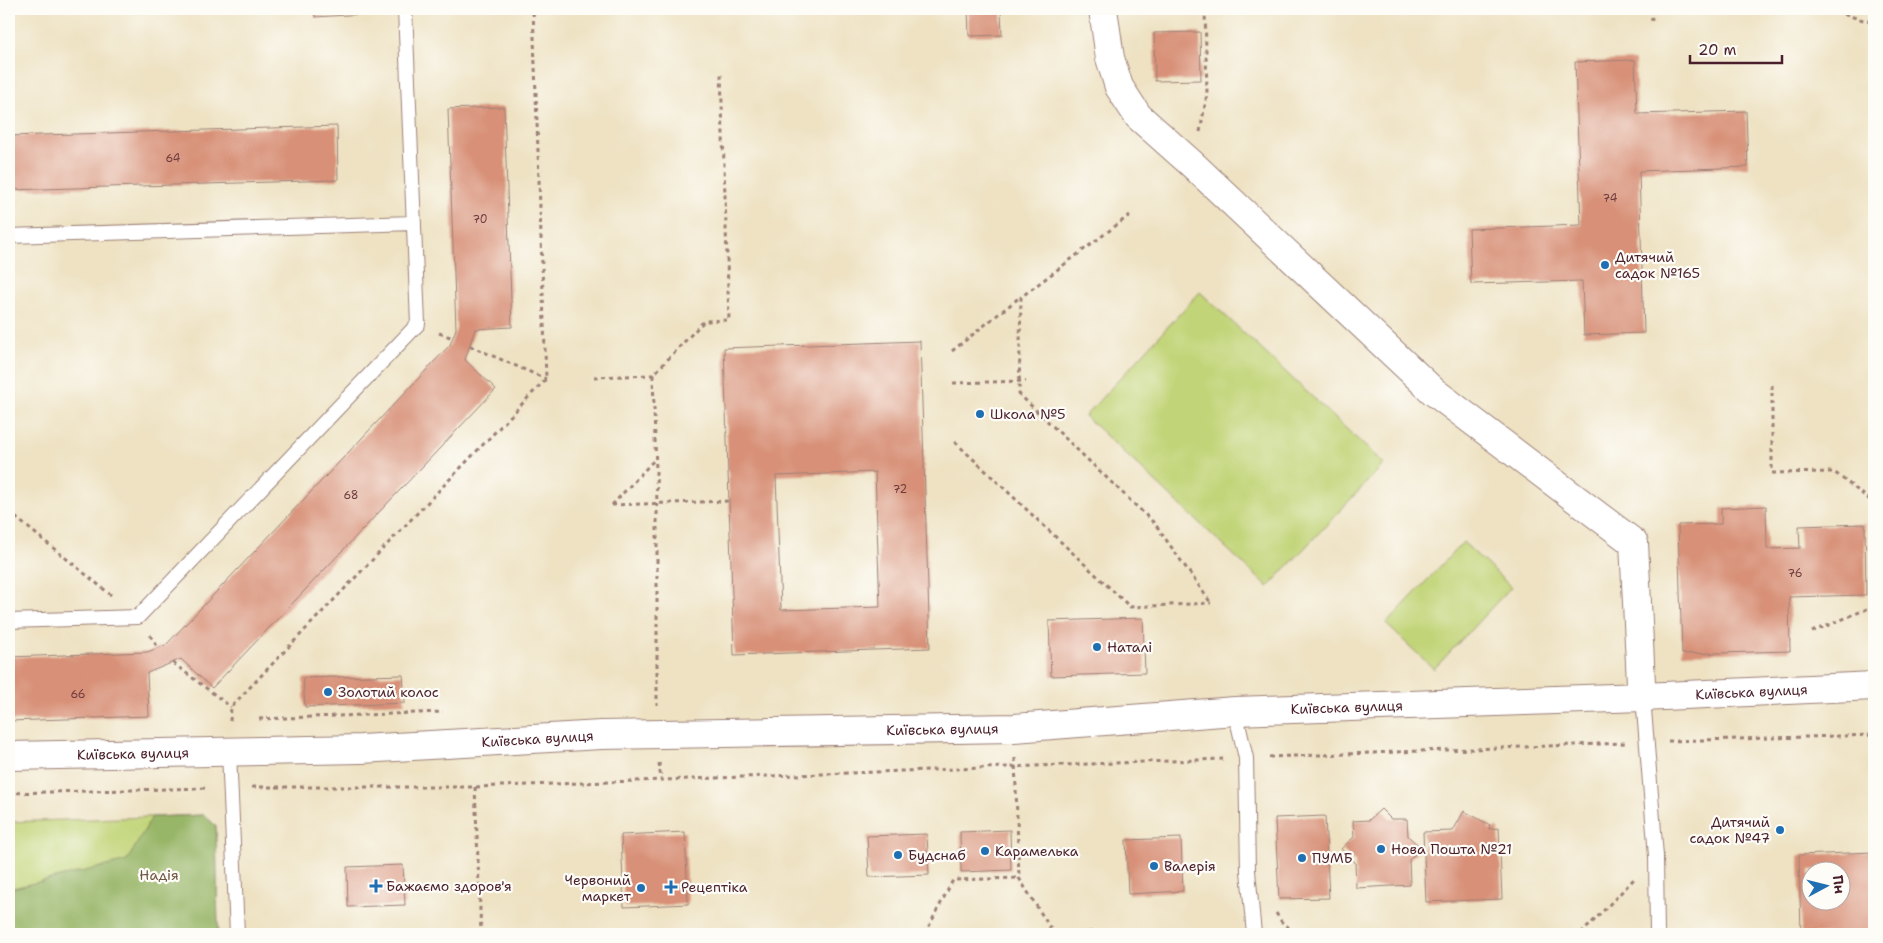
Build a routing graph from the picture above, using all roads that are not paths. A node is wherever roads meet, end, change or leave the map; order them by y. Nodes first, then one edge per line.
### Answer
1 (406, 9) edge
2 (1103, 9) edge
3 (414, 223) junction
4 (9, 236) edge
5 (9, 622) edge
6 (1874, 686) edge
7 (1643, 697) junction
8 (1235, 711) junction
9 (229, 752) junction
10 (9, 756) edge
11 (237, 934) edge
12 (1254, 934) edge
13 (1657, 934) edge

1 - 3 lane
2 - 7 street
3 - 4 lane
3 - 5 lane
6 - 7 street, Київська вулиця
7 - 8 street, Київська вулиця
7 - 13 lane
8 - 9 street, Київська вулиця
8 - 12 lane
9 - 10 street, Київська вулиця
9 - 11 lane

